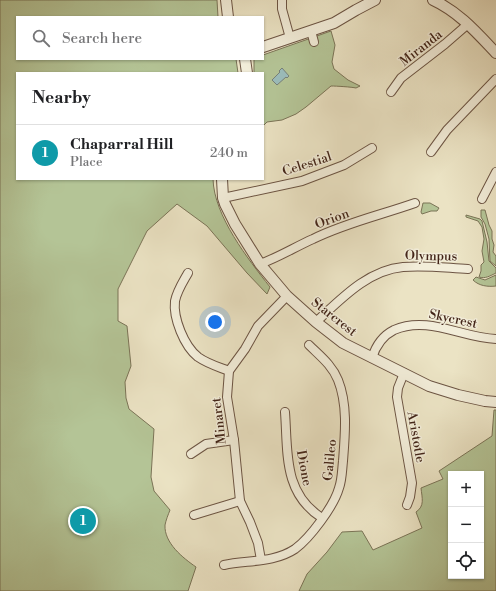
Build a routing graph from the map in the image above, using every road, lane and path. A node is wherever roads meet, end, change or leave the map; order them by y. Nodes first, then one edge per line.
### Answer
1 (226, 0) edge
2 (282, 0) edge
3 (375, 0) edge
4 (433, 0) edge
5 (228, 16) edge
6 (468, 24) junction
7 (310, 31) junction
8 (290, 38) junction
9 (314, 42) dead end
10 (264, 47) edge
11 (496, 53) edge
12 (244, 60) edge
13 (247, 72) edge
14 (496, 79) edge
15 (391, 92) dead end
16 (372, 148) dead end
17 (431, 152) dead end
18 (496, 172) edge
19 (222, 180) edge
20 (223, 198) junction
21 (482, 199) dead end
22 (415, 203) dead end
23 (260, 264) junction
24 (468, 269) dead end
25 (188, 273) dead end
26 (287, 296) junction
27 (316, 322) junction
28 (496, 339) edge
29 (309, 345) dead end
30 (372, 358) junction
31 (230, 371) junction
32 (404, 373) junction
33 (496, 402) edge
34 (285, 412) dead end
35 (234, 440) junction
36 (191, 454) dead end
37 (240, 501) junction
38 (406, 505) dead end
39 (194, 515) dead end
40 (322, 518) junction
41 (261, 560) junction
42 (224, 565) dead end

1 - 5 street
2 - 8 street
3 - 7 street
4 - 6 street
6 - 11 street
6 - 15 street, Miranda
7 - 8 street
7 - 9 street
8 - 10 street
12 - 13 street
14 - 17 street
16 - 20 street, Celestial
18 - 21 street
19 - 20 street, Starcrest
20 - 23 street, Starcrest
22 - 23 street, Orion
23 - 26 street, Starcrest
24 - 27 street, Olympus
25 - 31 street
26 - 27 street, Starcrest
26 - 31 street, Minaret
27 - 30 street, Starcrest
28 - 30 street, Skycrest
29 - 40 street, Galileo
30 - 32 street, Starcrest
31 - 35 street, Minaret
32 - 33 street, Starcrest
32 - 38 street, Aristotle
34 - 40 street, Dione
35 - 36 street
35 - 37 street, Minaret
37 - 39 street
37 - 41 street, Minaret
40 - 41 street, Galileo
41 - 42 street, Galileo

